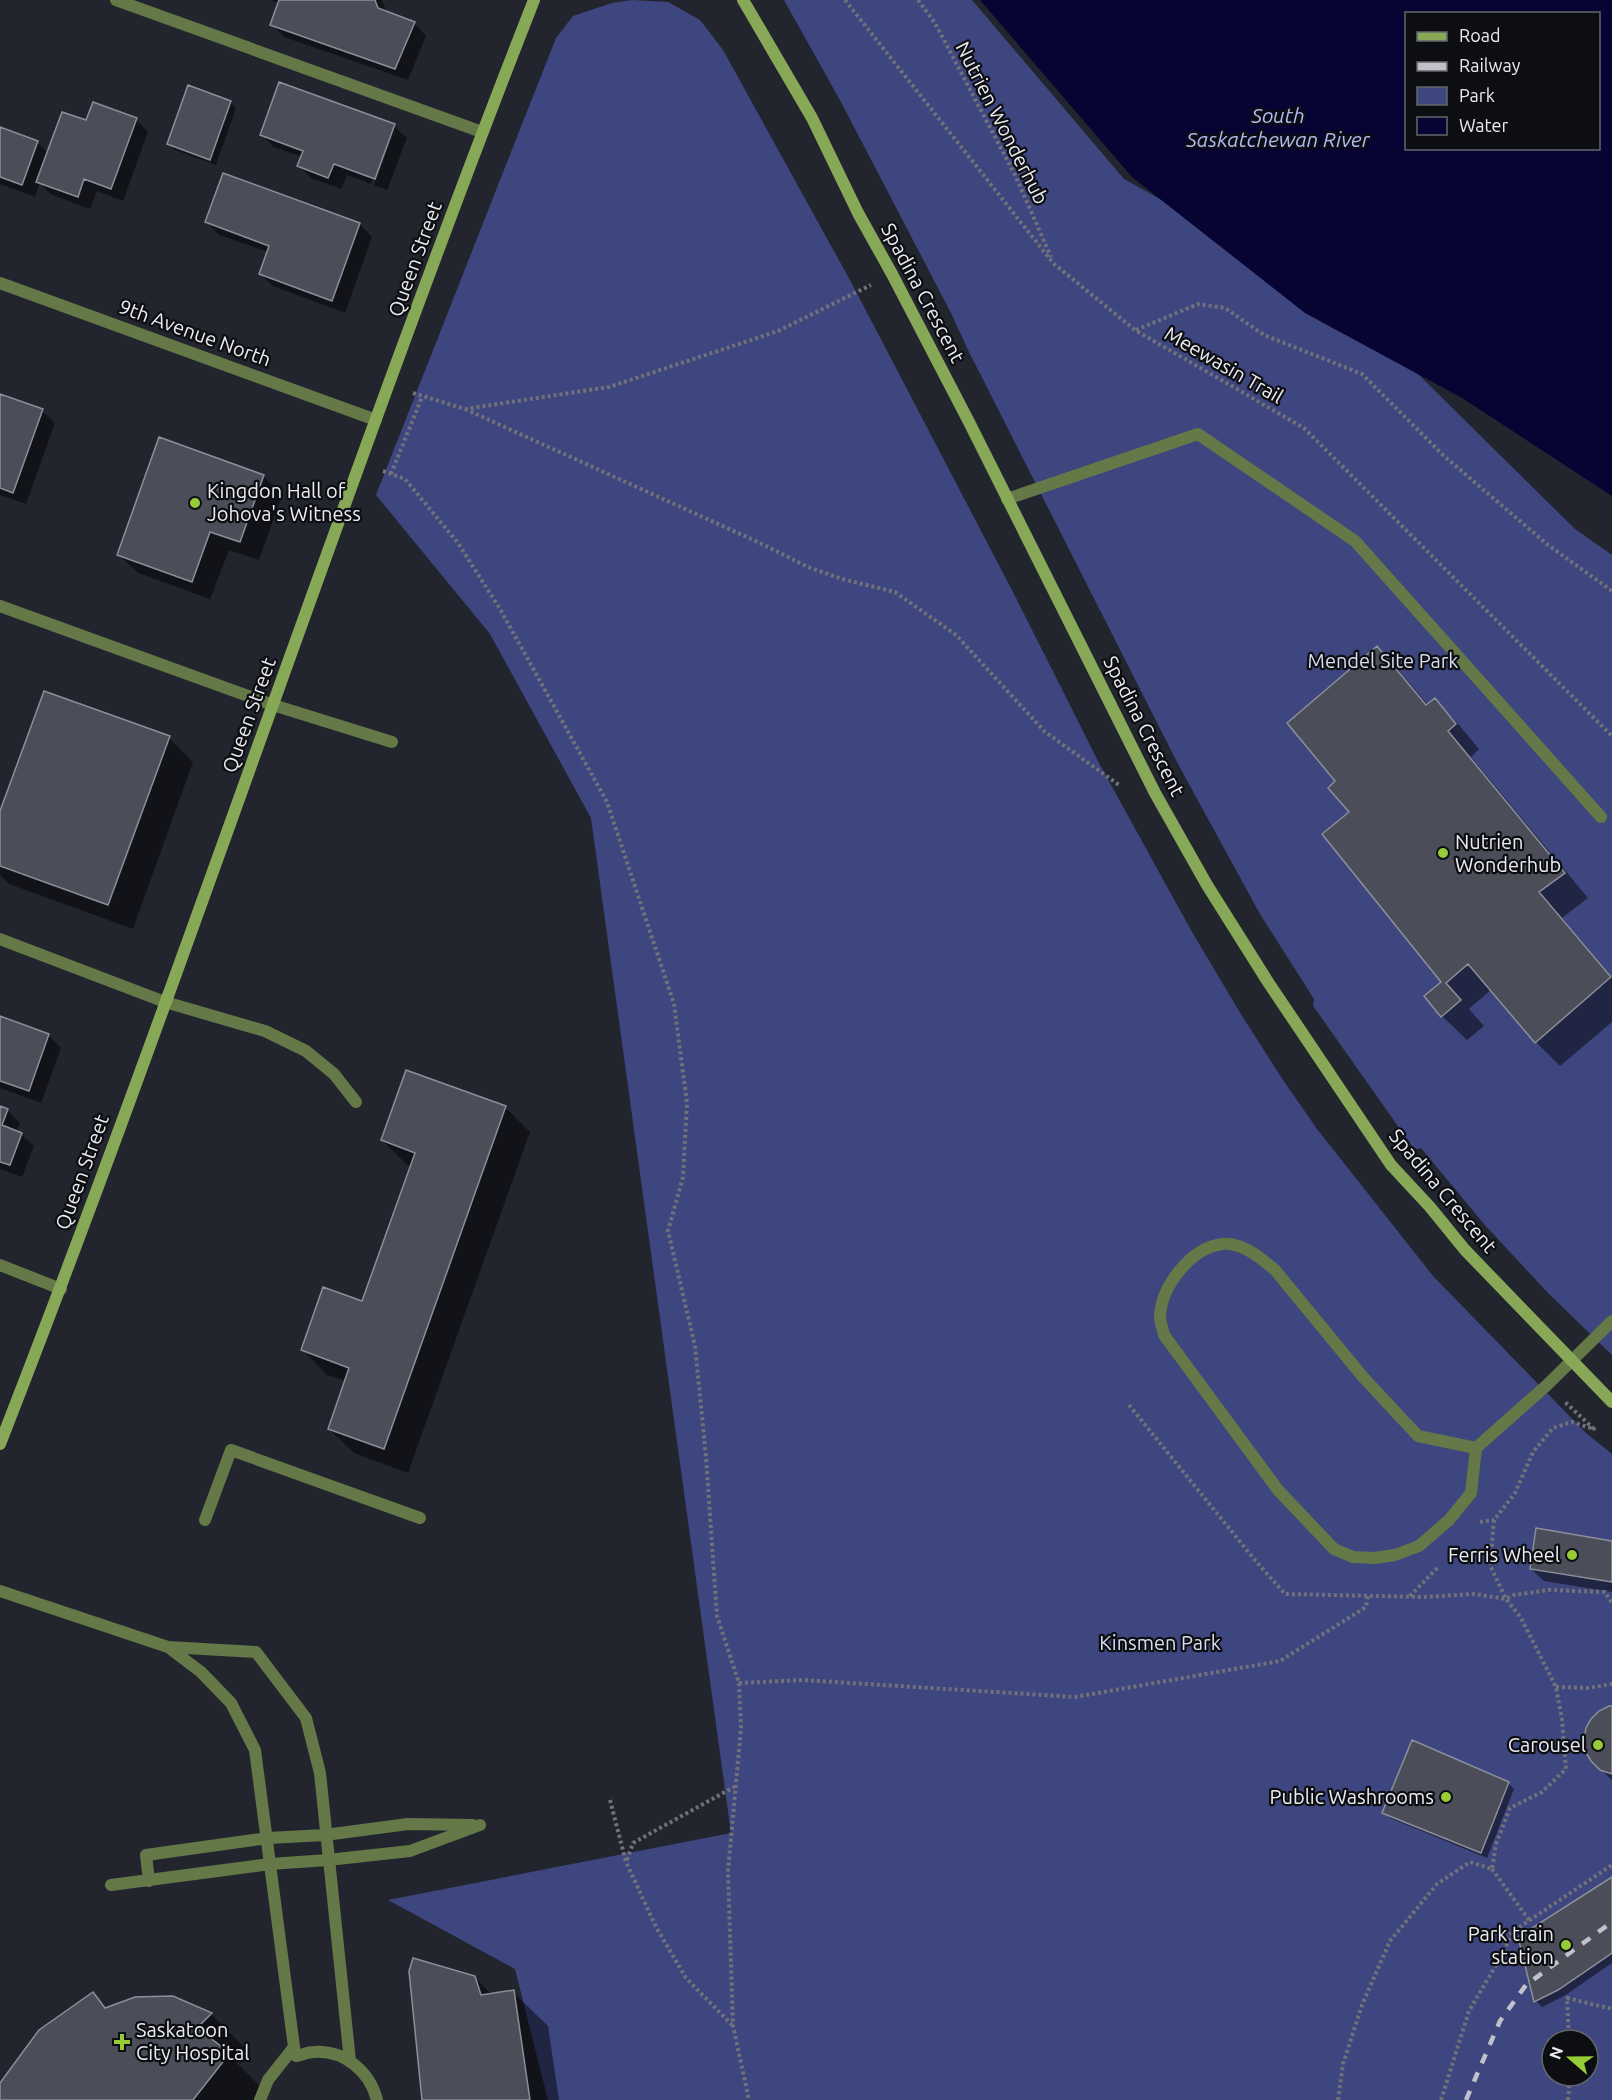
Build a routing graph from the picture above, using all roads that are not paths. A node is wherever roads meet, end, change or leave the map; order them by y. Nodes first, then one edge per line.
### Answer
1 (116, 0) edge
2 (743, 0) edge
3 (536, 2) edge
4 (482, 132) junction
5 (0, 283) edge
6 (376, 420) junction
7 (1007, 499) junction
8 (0, 606) edge
9 (273, 705) junction
10 (392, 742) dead end
11 (1601, 817) dead end
12 (0, 939) edge
13 (165, 1002) junction
14 (356, 1102) dead end
15 (0, 1265) edge
16 (61, 1289) junction
17 (1612, 1322) edge
18 (1573, 1361) junction
19 (1612, 1402) edge
20 (0, 1444) edge
21 (1476, 1448) junction
22 (420, 1518) dead end
23 (205, 1520) dead end
24 (0, 1591) edge
25 (168, 1647) junction
26 (326, 1835) junction
27 (267, 1838) junction
28 (328, 1860) junction
29 (270, 1864) junction
30 (149, 1881) junction
31 (111, 1885) dead end
32 (294, 2047) junction
33 (350, 2061) junction
34 (260, 2100) edge
35 (376, 2100) edge

1 - 4 street
2 - 7 street, Spadina Crescent
3 - 4 street, Queen Street
4 - 6 street, Queen Street
5 - 6 street, 9th Avenue North
6 - 9 street, Queen Street
7 - 11 street
7 - 18 street, Spadina Crescent
8 - 9 street
9 - 10 street
9 - 13 street, Queen Street
12 - 13 street
13 - 14 street
13 - 16 street, Queen Street
15 - 16 street
16 - 20 street, Queen Street
17 - 18 street
18 - 19 street, Spadina Crescent
18 - 21 street
21 - 21 street
22 - 23 street
24 - 25 street
25 - 26 street
25 - 27 street
26 - 27 street
26 - 28 street
26 - 28 street
27 - 29 street
27 - 30 street
28 - 29 street
28 - 33 street
29 - 30 street
29 - 32 street
30 - 31 street
32 - 33 street
32 - 34 street
33 - 35 street

